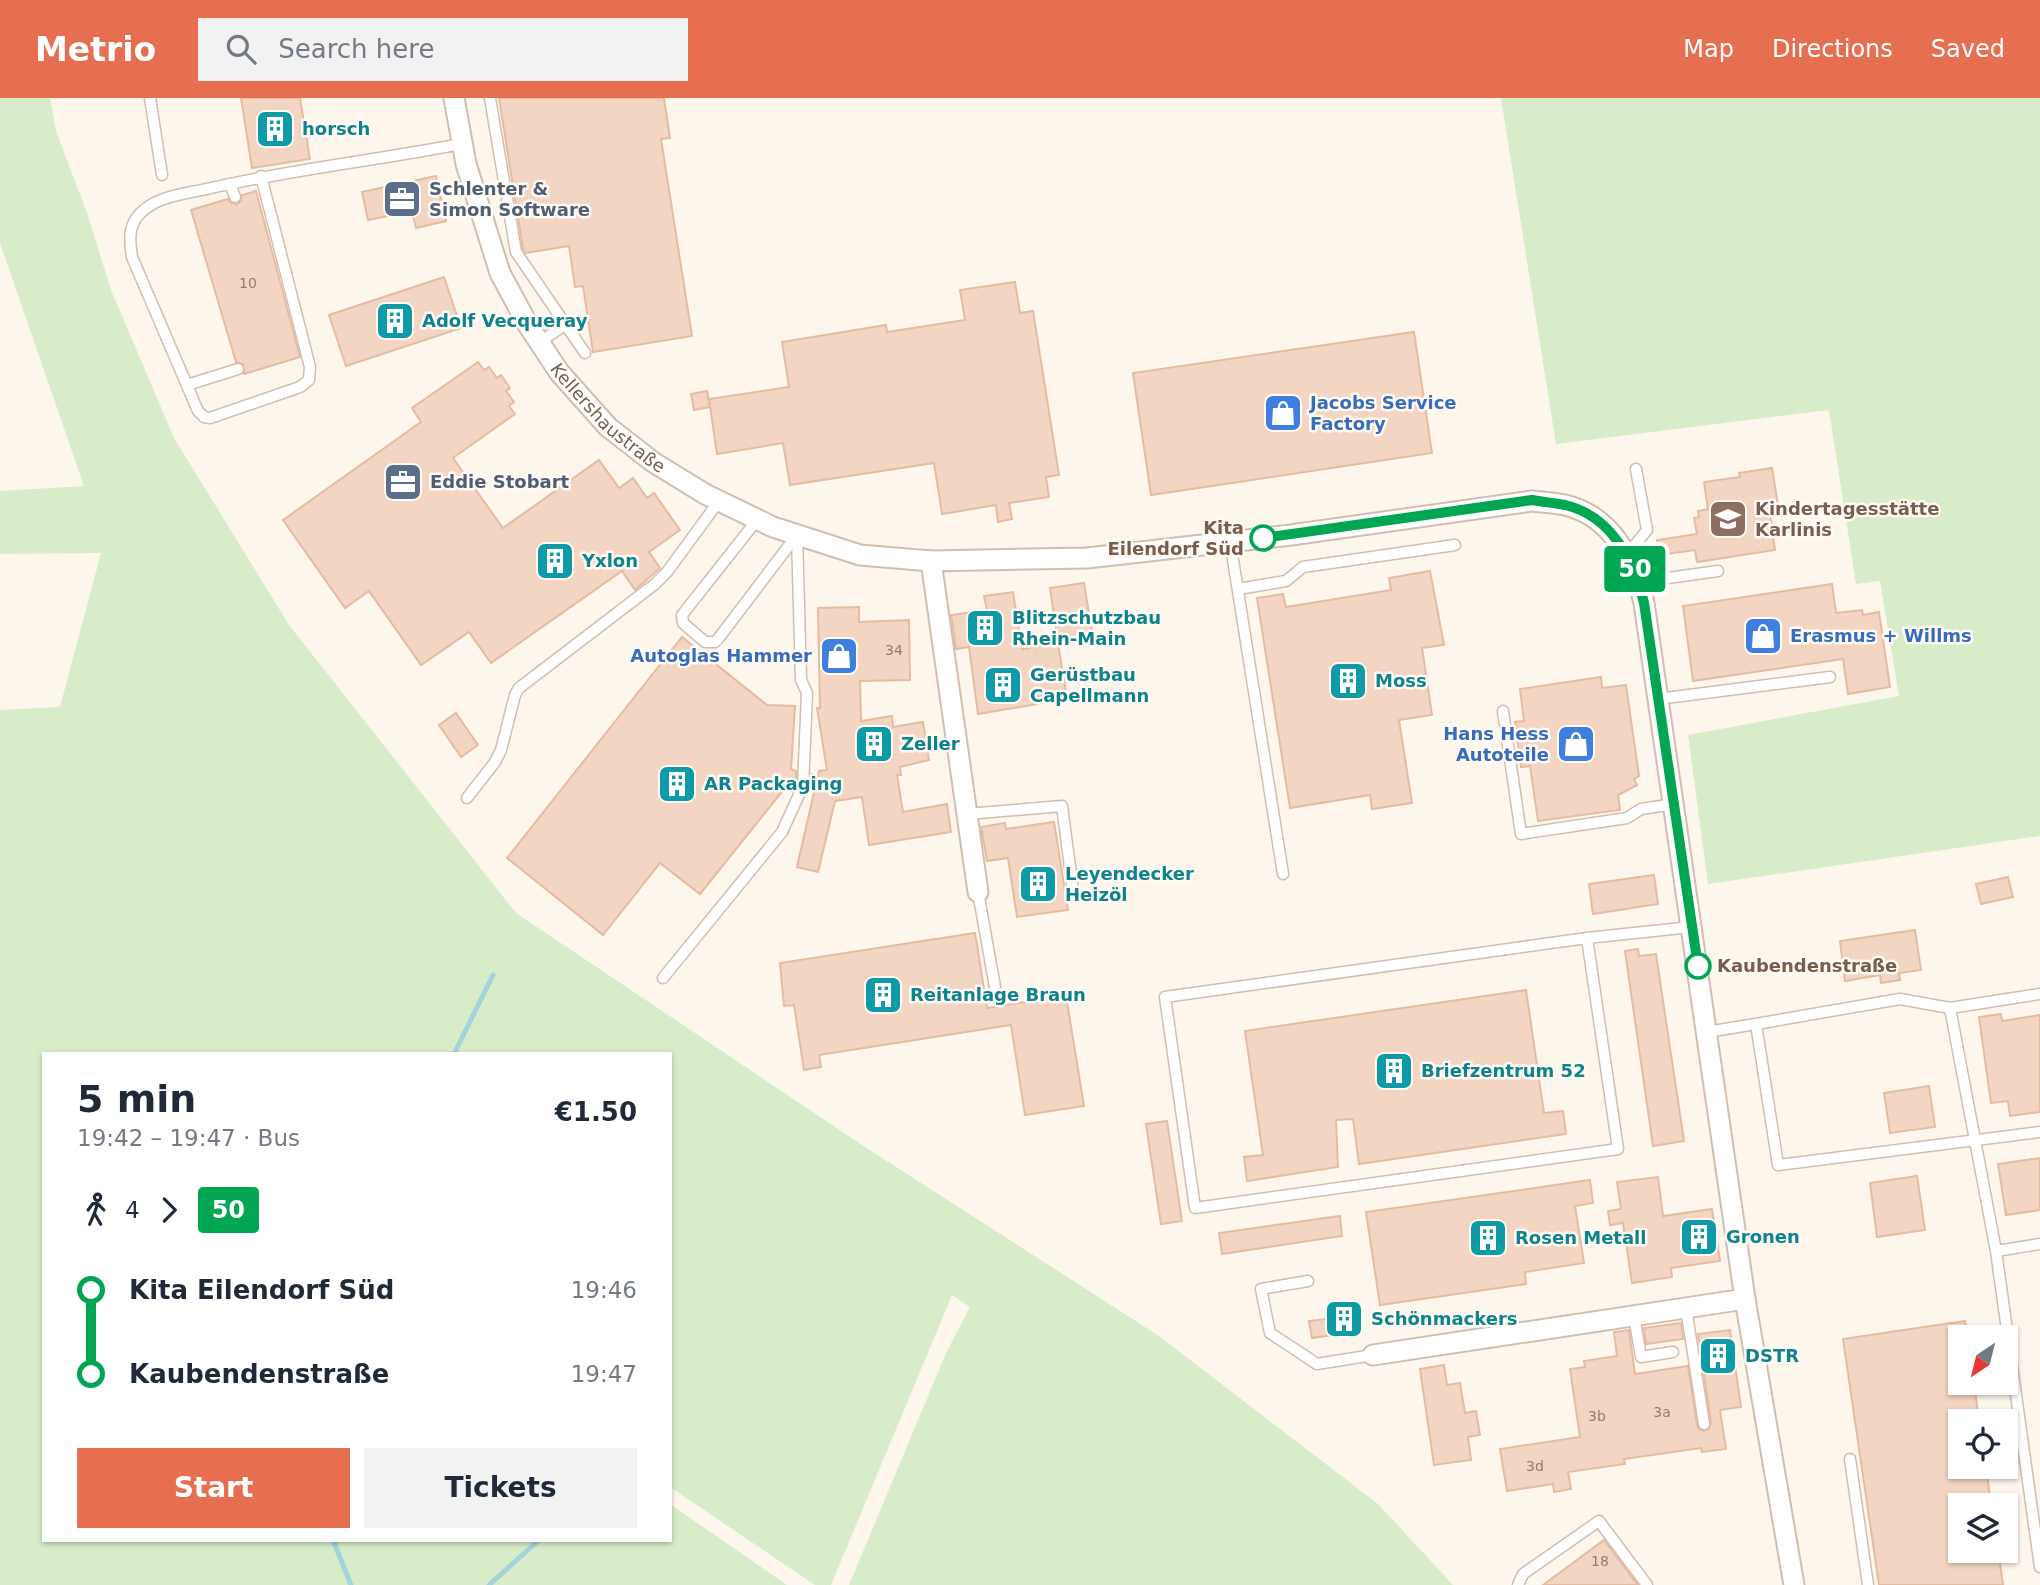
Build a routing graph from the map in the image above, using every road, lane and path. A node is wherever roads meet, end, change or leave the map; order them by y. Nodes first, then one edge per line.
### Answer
1 (150, 98) edge
2 (454, 98) edge
3 (490, 98) edge
4 (461, 144) junction
5 (162, 175) dead end
6 (261, 176) junction
7 (230, 184) junction
8 (235, 197) dead end
9 (566, 324) junction
10 (540, 342) junction
11 (585, 353) dead end
12 (238, 369) dead end
13 (187, 385) junction
14 (1636, 469) dead end
15 (719, 501) junction
16 (757, 520) junction
17 (797, 535) junction
18 (1230, 541) junction
19 (1455, 545) dead end
20 (1627, 555) junction
21 (931, 561) junction
22 (1718, 571) dead end
23 (1639, 582) junction
24 (1238, 589) junction
25 (1830, 677) dead end
26 (1658, 699) junction
27 (1503, 711) dead end
28 (467, 799) dead end
29 (1674, 804) junction
30 (967, 814) junction
31 (1283, 874) dead end
32 (1073, 890) dead end
33 (978, 892) joint
34 (1692, 927) junction
35 (1587, 938) junction
36 (663, 978) dead end
37 (995, 987) dead end
38 (2040, 994) edge
39 (1950, 1008) junction
40 (1756, 1024) junction
41 (1707, 1032) junction
42 (2040, 1132) edge
43 (1975, 1139) junction
44 (2040, 1244) edge
45 (1996, 1251) junction
46 (1308, 1281) dead end
47 (1745, 1299) junction
48 (1686, 1308) junction
49 (1634, 1316) junction
50 (1673, 1352) dead end
51 (1373, 1355) joint
52 (1703, 1424) dead end
53 (1850, 1459) dead end
54 (2035, 1503) edge
55 (2040, 1567) edge
56 (1518, 1585) edge
57 (1647, 1585) edge
58 (1794, 1585) edge
59 (1868, 1585) edge

1 - 5 lane
2 - 4 street, Kellershaustraße
3 - 9 lane
4 - 6 lane
4 - 10 street, Kellershaustraße
6 - 7 lane
6 - 13 lane
7 - 8 lane
7 - 13 lane
9 - 10 lane
9 - 11 lane
10 - 15 street, Kellershaustraße
12 - 13 lane
14 - 20 lane
15 - 16 street, Kellershaustraße
15 - 28 lane
16 - 17 street, Kellershaustraße
16 - 17 lane
17 - 21 street, Kellershaustraße
17 - 36 lane
18 - 20 street, Kellershaustraße
18 - 21 street, Kellershaustraße
18 - 24 lane
19 - 24 lane
20 - 23 street, Kellershaustraße
21 - 30 street
22 - 23 lane
23 - 26 street, Kellershaustraße
24 - 31 lane
25 - 26 lane
26 - 29 street
27 - 29 lane
29 - 34 street
30 - 32 lane
30 - 33 street
33 - 37 lane
34 - 35 lane
34 - 41 street
35 - 35 lane
38 - 39 lane
39 - 40 lane
39 - 43 lane
40 - 41 lane
40 - 43 lane
41 - 47 street
42 - 43 lane
43 - 45 lane
44 - 45 lane
45 - 54 lane
46 - 51 lane
47 - 48 street
47 - 58 street
48 - 49 street
48 - 52 lane
49 - 50 lane
49 - 51 street
53 - 59 lane
54 - 55 lane
56 - 57 lane

